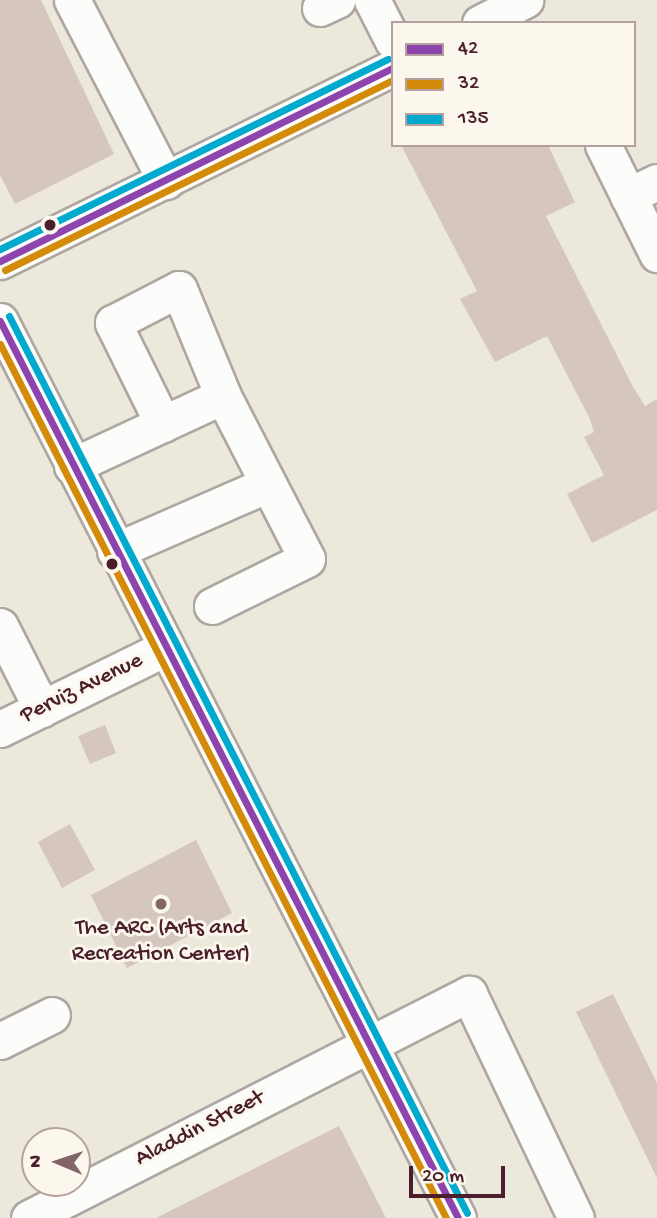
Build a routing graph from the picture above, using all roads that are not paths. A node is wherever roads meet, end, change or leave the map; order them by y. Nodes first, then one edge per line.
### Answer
1 (72, 0) edge
2 (372, 0) edge
3 (527, 0) edge
4 (484, 21) edge
5 (540, 21) edge
6 (391, 37) edge
7 (391, 69) edge
8 (605, 147) edge
9 (166, 180) junction
10 (642, 189) edge
11 (657, 254) edge
12 (0, 261) edge
13 (0, 321) edge
14 (223, 396) junction
15 (163, 424) junction
16 (72, 466) junction
17 (268, 484) junction
18 (115, 551) junction
19 (212, 606) dead end
20 (0, 626) edge
21 (163, 649) junction
22 (42, 709) junction
23 (0, 729) edge
24 (52, 1014) dead end
25 (0, 1041) edge
26 (371, 1041) junction
27 (29, 1218) edge
28 (457, 1218) edge
29 (576, 1218) edge

1 - 9 street
2 - 6 street
3 - 4 street
3 - 5 street
7 - 9 street
8 - 10 street
9 - 12 street
10 - 11 street
13 - 16 street
14 - 15 street
14 - 15 street
14 - 17 street
15 - 16 street
16 - 18 street
17 - 18 street
17 - 19 street
18 - 21 street
20 - 22 street
21 - 22 street, Perviz Avenue
21 - 26 street
22 - 23 street, Perviz Avenue
24 - 25 street
26 - 27 street, Aladdin Street
26 - 28 street
26 - 29 street, Aladdin Street

